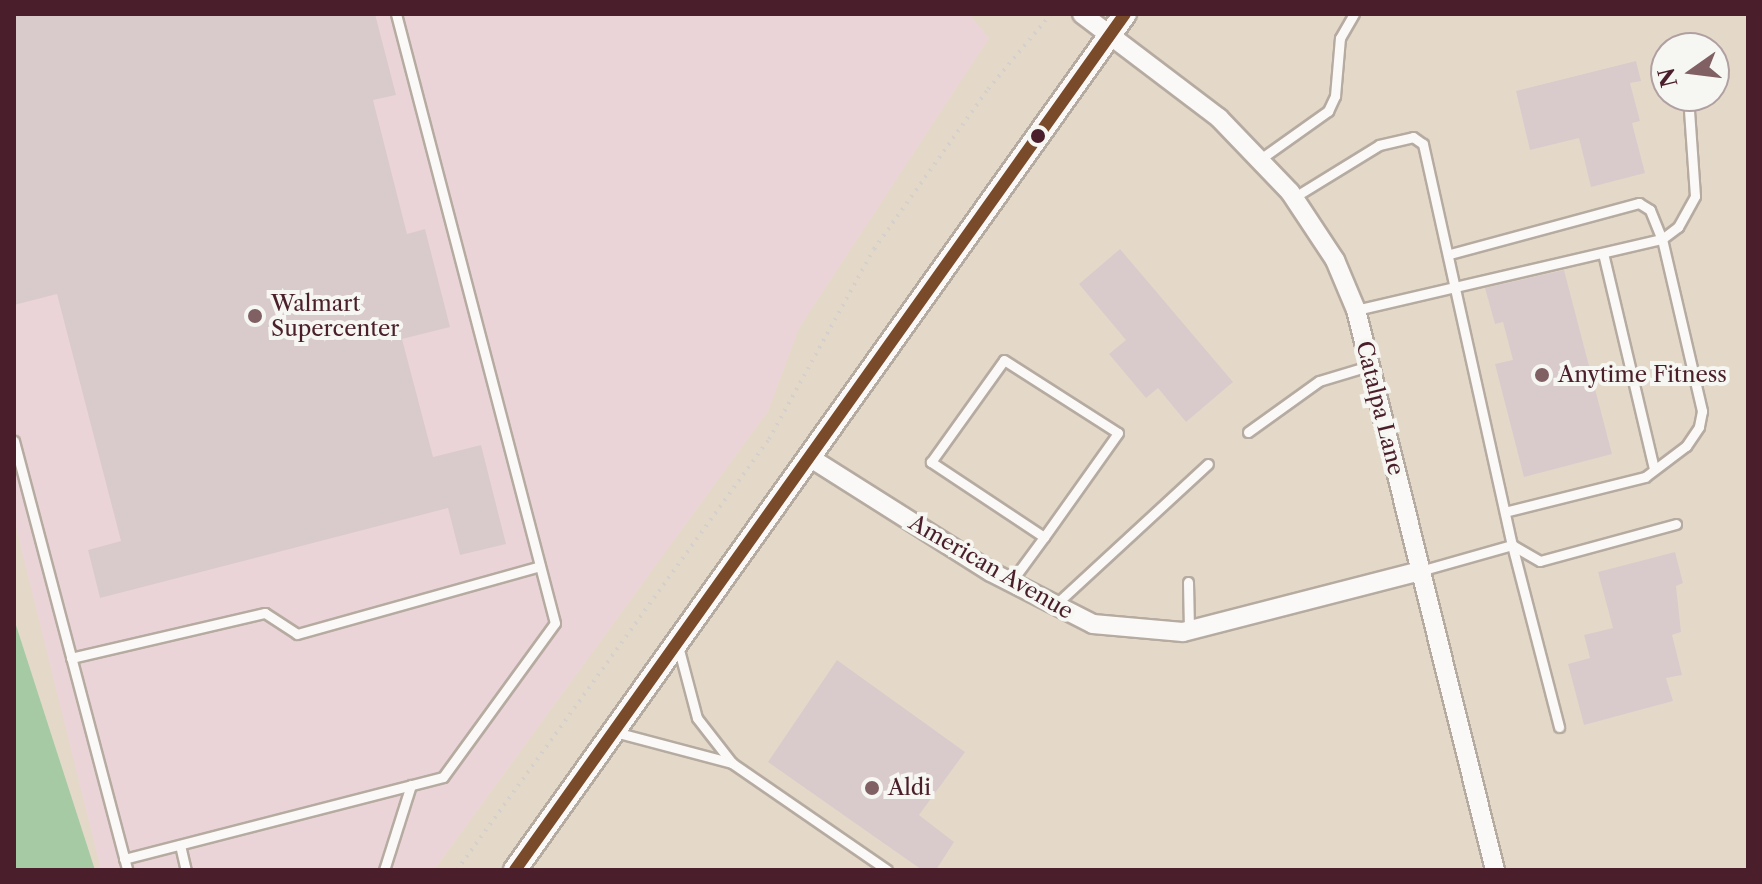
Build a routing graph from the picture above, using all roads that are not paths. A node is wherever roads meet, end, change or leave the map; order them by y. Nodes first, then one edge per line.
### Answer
1 (396, 14) edge
2 (1082, 14) edge
3 (1125, 14) edge
4 (1354, 14) edge
5 (1108, 37) junction
6 (1689, 112) edge
7 (1259, 160) junction
8 (1293, 198) junction
9 (1662, 239) junction
10 (1603, 253) junction
11 (1450, 254) junction
12 (1457, 287) junction
13 (1356, 310) junction
14 (1369, 366) junction
15 (1248, 432) dead end
16 (14, 441) edge
17 (809, 457) junction
18 (1208, 464) dead end
19 (1654, 468) junction
20 (1505, 512) junction
21 (1676, 524) dead end
22 (1044, 537) junction
23 (1512, 545) junction
24 (540, 566) junction
25 (1420, 571) junction
26 (1011, 582) junction
27 (1188, 582) dead end
28 (1055, 605) junction
29 (1189, 630) junction
30 (677, 643) junction
31 (71, 658) junction
32 (1559, 727) dead end
33 (613, 732) junction
34 (732, 763) junction
35 (411, 785) junction
36 (180, 845) junction
37 (124, 859) junction
38 (127, 870) edge
39 (186, 870) edge
40 (384, 870) edge
41 (515, 870) edge
42 (887, 870) edge
43 (1495, 870) edge

1 - 24 lane
2 - 5 street, Catalpa Lane
3 - 5 street
4 - 7 lane
5 - 7 street, Catalpa Lane
5 - 17 street
6 - 9 lane
7 - 8 street, Catalpa Lane
8 - 11 lane
8 - 13 street, Catalpa Lane
9 - 10 lane
9 - 11 lane
9 - 19 lane
10 - 12 lane
10 - 19 lane
11 - 12 lane
12 - 13 lane
12 - 20 lane
13 - 14 street, Catalpa Lane
14 - 15 lane
14 - 25 street, Catalpa Lane
16 - 31 lane
17 - 26 street, American Avenue
17 - 30 street
18 - 28 lane
19 - 20 lane
20 - 23 lane
21 - 23 lane
22 - 22 lane
22 - 26 lane
23 - 25 lane
23 - 32 lane
24 - 31 lane
24 - 35 lane
25 - 29 street, American Avenue
25 - 43 street, Catalpa Lane
26 - 28 street, American Avenue
27 - 29 lane
28 - 29 street, American Avenue
30 - 33 street
30 - 34 lane
31 - 37 lane
33 - 34 lane
33 - 41 street
34 - 42 lane
35 - 36 lane
35 - 40 lane
36 - 37 lane
36 - 39 lane
37 - 38 lane

